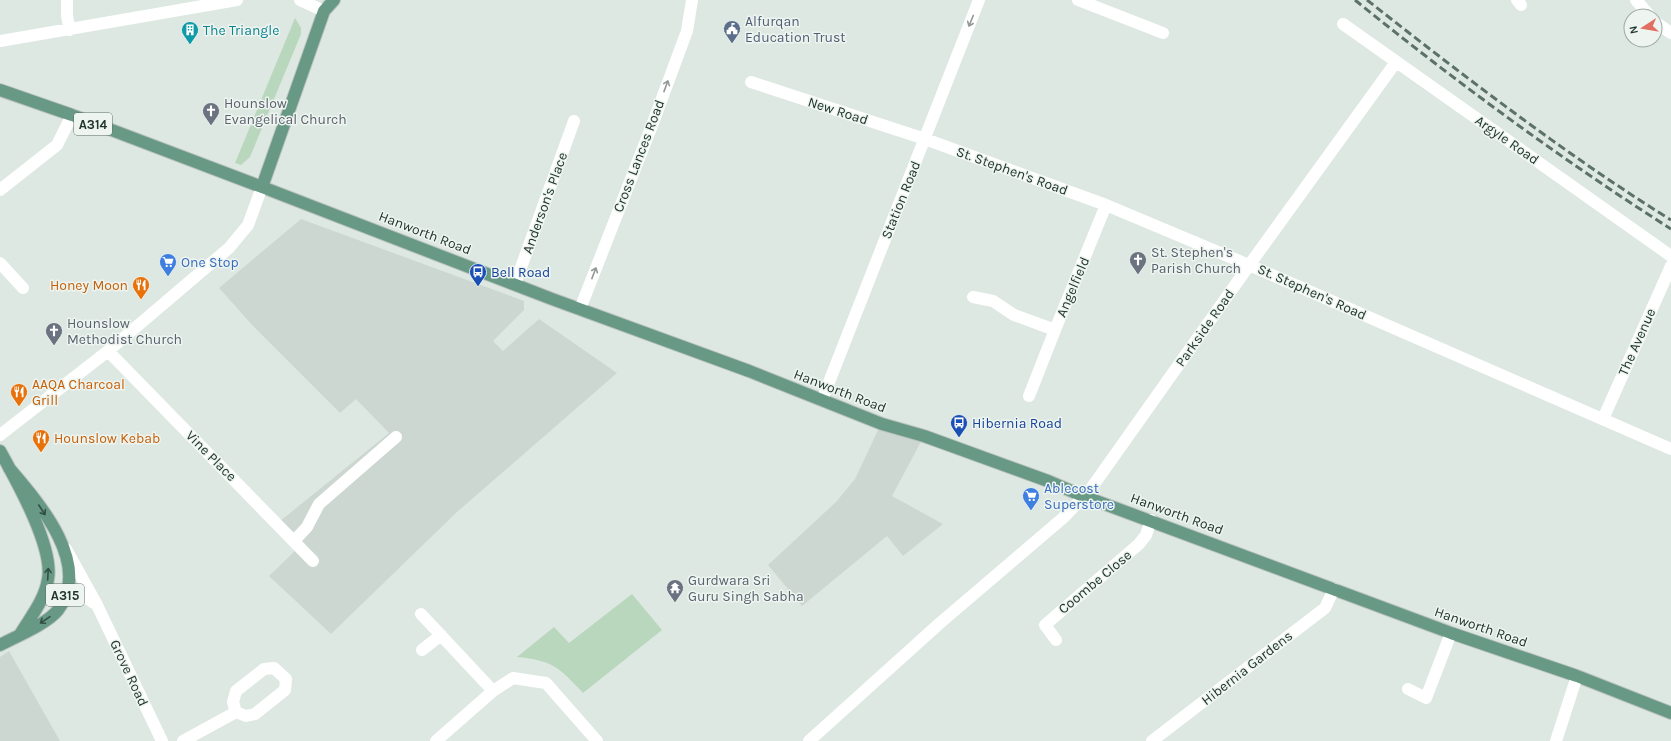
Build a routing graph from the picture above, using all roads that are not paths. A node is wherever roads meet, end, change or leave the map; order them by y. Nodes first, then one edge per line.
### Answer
1 (67, 0) edge
2 (237, 0) edge
3 (300, 0) edge
4 (334, 0) edge
5 (692, 0) edge
6 (979, 0) edge
7 (1078, 0) edge
8 (1636, 0) edge
9 (1643, 8) edge
10 (324, 11) junction
11 (1343, 24) dead end
12 (70, 30) junction
13 (1163, 33) dead end
14 (0, 41) edge
15 (1396, 62) junction
16 (752, 82) dead end
17 (0, 90) edge
18 (72, 115) junction
19 (574, 121) dead end
20 (926, 139) junction
21 (262, 187) junction
22 (0, 190) edge
23 (1106, 206) junction
24 (1671, 256) edge
25 (0, 263) edge
26 (1249, 265) junction
27 (1671, 266) edge
28 (515, 284) junction
29 (23, 288) dead end
30 (973, 297) dead end
31 (580, 309) junction
32 (1054, 330) junction
33 (108, 351) junction
34 (1029, 396) dead end
35 (822, 400) junction
36 (1603, 419) junction
37 (0, 435) edge
38 (396, 437) dead end
39 (1671, 449) edge
40 (0, 451) edge
41 (9, 468) junction
42 (1083, 496) junction
43 (1151, 520) junction
44 (58, 535) junction
45 (294, 541) junction
46 (313, 561) dead end
47 (1334, 589) junction
48 (68, 590) junction
49 (97, 605) junction
50 (422, 614) dead end
51 (1451, 633) junction
52 (20, 634) junction
53 (440, 635) junction
54 (1056, 640) dead end
55 (0, 645) edge
56 (422, 650) dead end
57 (1577, 676) junction
58 (1408, 689) dead end
59 (492, 691) junction
60 (236, 712) junction
61 (1671, 712) edge
62 (162, 741) edge
63 (182, 741) edge
64 (436, 741) edge
65 (597, 741) edge
66 (809, 741) edge
67 (1152, 741) edge
68 (1556, 741) edge

1 - 12 street
2 - 12 street
3 - 10 street
4 - 10 main road
31 -> 5 street, Cross Lances Road
6 -> 20 street, Station Road
7 - 13 street
8 - 9 street
10 - 21 main road
11 - 15 street, Argyle Road
12 - 14 street
15 - 24 street, Argyle Road
15 - 26 street, Parkside Road
16 - 20 street, New Road
17 - 18 main road, Hanworth Road / A314
18 - 21 main road, Hanworth Road / A314
18 - 22 street
19 - 28 street, Anderson's Place
20 - 23 street, St. Stephen's Road
20 - 35 street, Station Road
21 - 28 main road, Hanworth Road / A314
21 - 33 street
23 - 26 street, St. Stephen's Road
23 - 32 street, Angelfield
25 - 29 street
26 - 36 street, St. Stephen's Road
26 - 42 street, Parkside Road
27 - 36 street, The Avenue
28 - 31 main road, Hanworth Road / A314
30 - 32 street, Angelfield
31 - 35 main road, Hanworth Road / A314
32 - 34 street
33 - 37 street
33 - 45 street, Vine Place
35 - 42 main road, Hanworth Road / A314
36 - 39 street, St. Stephen's Road
38 - 45 street
40 - 41 main road, A315
41 -> 44 main road, A315
52 -> 41 main road, A315
42 - 43 main road, Hanworth Road / A314
42 - 66 street
43 - 47 main road, Hanworth Road / A314
43 - 54 street, Coombe Close
44 - 48 main road, A315
44 - 49 street, Grove Road
45 - 46 street, Vine Place
47 - 51 main road, Hanworth Road / A314
47 - 67 street, Hibernia Gardens
48 - 49 street
48 -> 52 main road, A315
49 - 62 street, Grove Road
50 - 53 street
51 - 57 main road, Hanworth Road / A314
51 - 58 street
52 - 55 main road, A315
53 - 56 street
53 - 59 street
57 - 61 main road, Hanworth Road / A314
57 - 68 street
59 - 64 street
59 - 65 street
60 - 60 street
60 - 63 street

